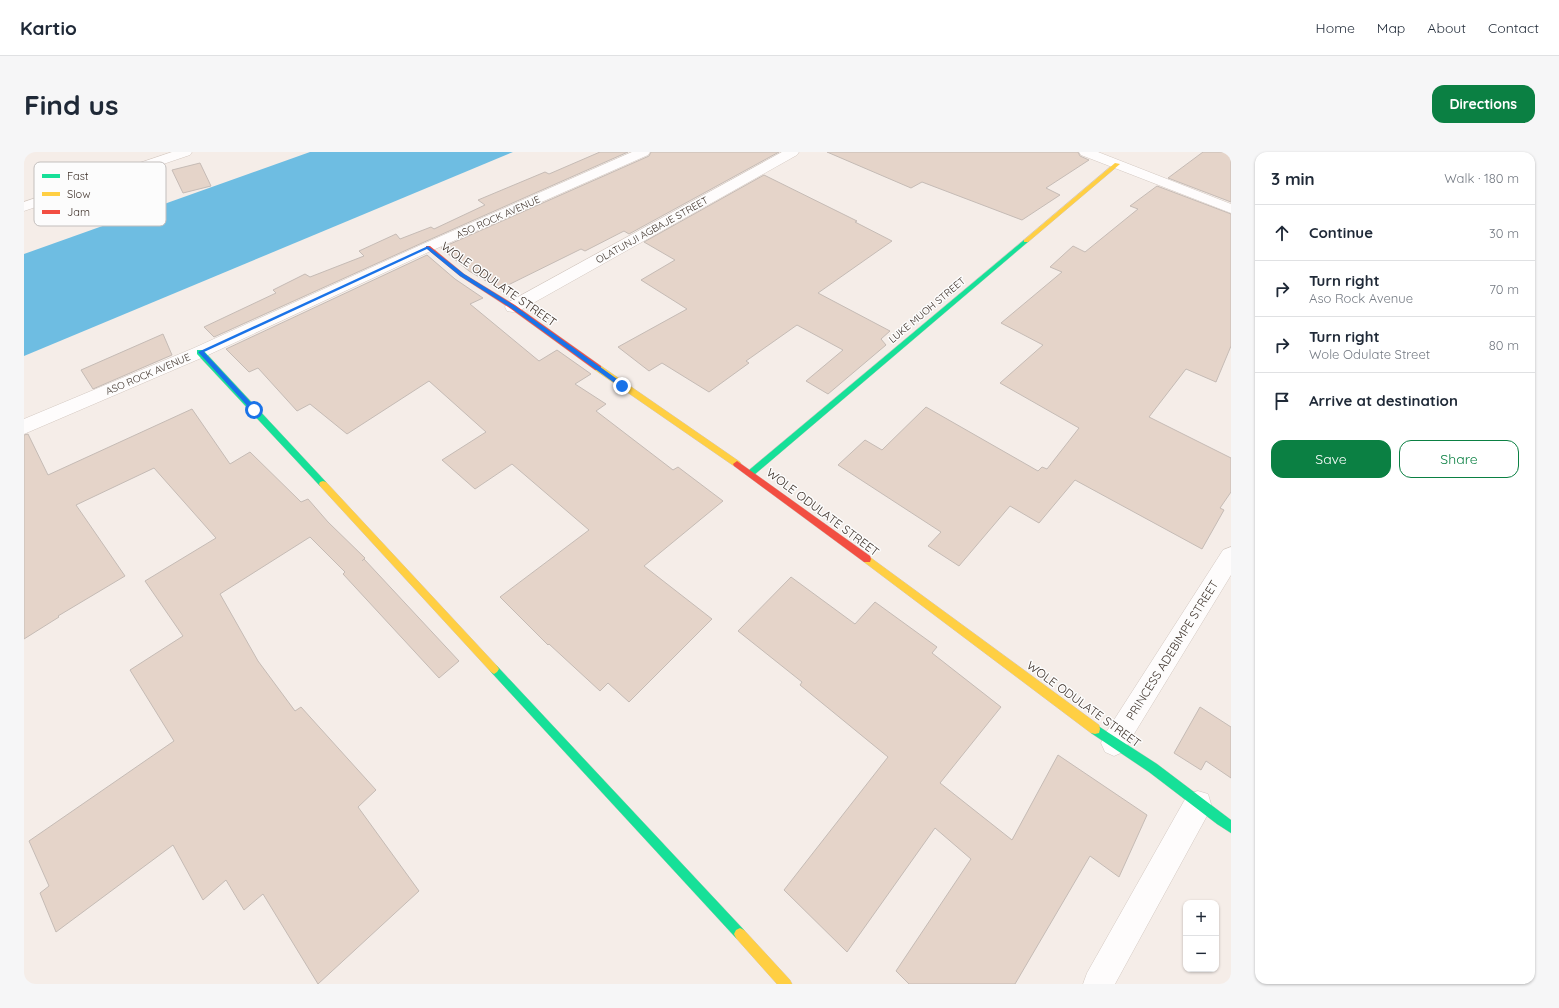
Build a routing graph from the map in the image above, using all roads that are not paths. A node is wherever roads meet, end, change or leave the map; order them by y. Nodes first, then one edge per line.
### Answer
1 (185, 152) edge
2 (643, 152) edge
3 (792, 152) edge
4 (1086, 152) edge
5 (128, 159) dead end
6 (127, 162) edge
7 (156, 162) edge
8 (1117, 164) junction
9 (34, 204) edge
10 (24, 207) edge
11 (1231, 209) edge
12 (428, 247) junction
13 (513, 307) junction
14 (200, 352) junction
15 (24, 427) edge
16 (751, 473) junction
17 (1231, 556) edge
18 (1114, 743) junction
19 (1198, 804) junction
20 (1231, 827) edge
21 (786, 984) edge
22 (1098, 984) edge

1 - 7 street
2 - 12 street, ASO ROCK AVENUE
3 - 13 street, OLATUNJI AGBAJE STREET
4 - 8 street
5 - 6 street
8 - 11 street
8 - 16 street, LUKE MUOH STREET
9 - 10 street
12 - 13 street, WOLE ODULATE STREET
12 - 14 street, ASO ROCK AVENUE
13 - 16 street, WOLE ODULATE STREET
14 - 15 street, ASO ROCK AVENUE
14 - 21 street
16 - 18 street, WOLE ODULATE STREET
17 - 18 street, PRINCESS ADEBIMPE STREET
18 - 19 street, WOLE ODULATE STREET
19 - 20 street, WOLE ODULATE STREET
19 - 22 street

